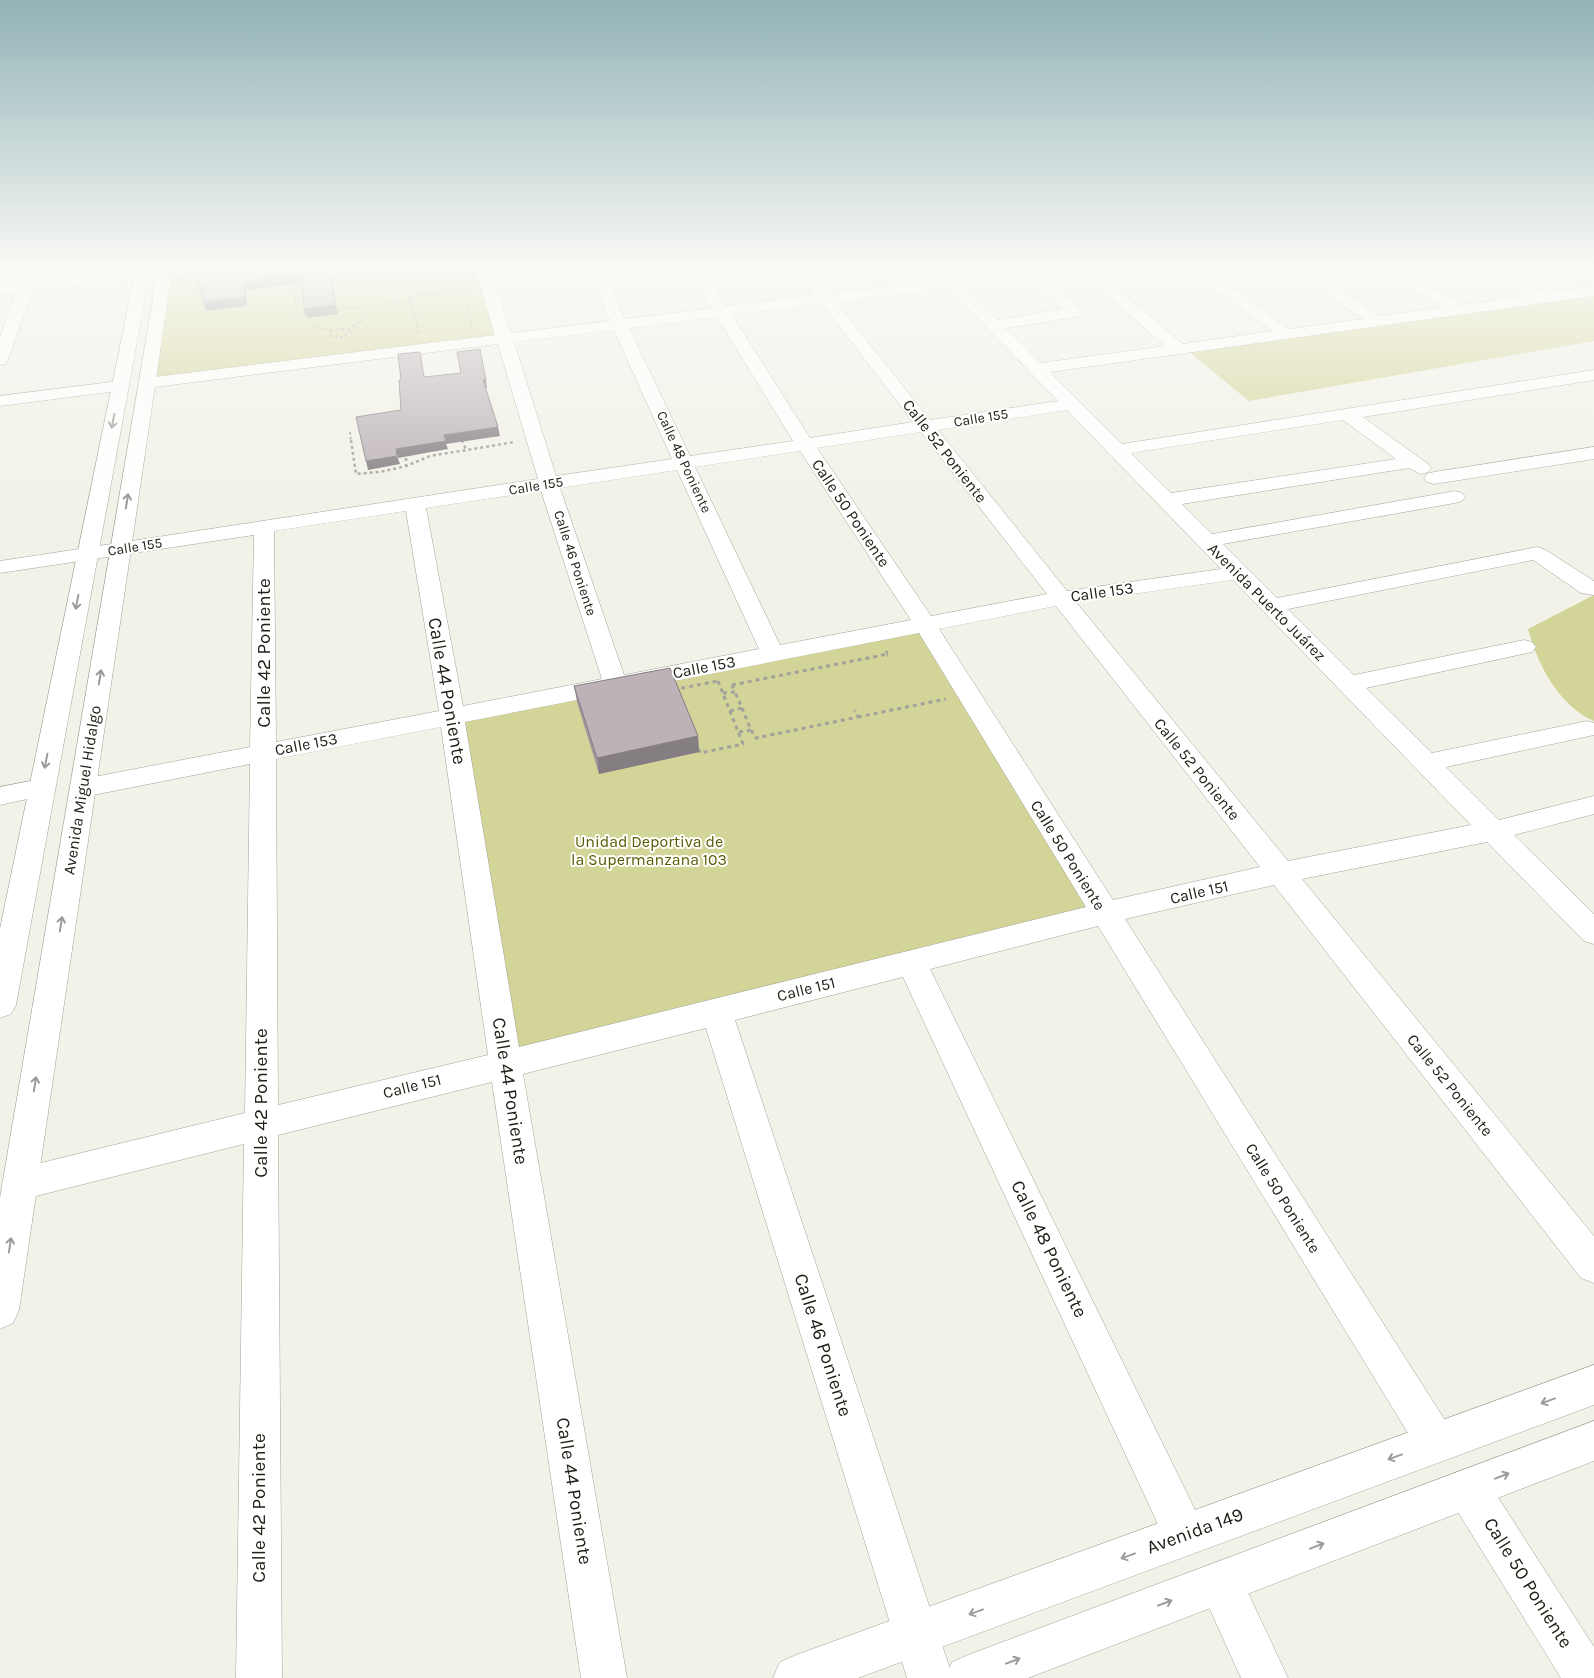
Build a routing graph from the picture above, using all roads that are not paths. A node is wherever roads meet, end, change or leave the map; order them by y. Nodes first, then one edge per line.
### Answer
1 (127, 348) edge
2 (154, 348) edge
3 (435, 348) edge
4 (507, 348) edge
5 (631, 348) edge
6 (745, 348) edge
7 (865, 348) edge
8 (1016, 348) edge
9 (1184, 348) edge
10 (1179, 349) joint
11 (1036, 369) junction
12 (1594, 375) edge
13 (147, 383) junction
14 (120, 386) junction
15 (0, 401) edge
16 (1072, 404) junction
17 (1347, 414) junction
18 (926, 426) junction
19 (805, 445) junction
20 (1117, 450) junction
21 (1594, 453) edge
22 (1413, 462) junction
23 (685, 463) junction
24 (1434, 478) junction
25 (549, 484) junction
26 (1166, 500) junction
27 (415, 504) junction
28 (264, 527) junction
29 (1206, 541) junction
30 (119, 549) junction
31 (87, 554) junction
32 (0, 567) edge
33 (1238, 573) junction
34 (1594, 588) edge
35 (1061, 598) junction
36 (1271, 606) junction
37 (925, 624) junction
38 (1524, 647) dead end
39 (773, 654) junction
40 (615, 684) junction
41 (1348, 684) junction
42 (452, 716) junction
43 (1587, 729) dead end
44 (264, 752) junction
45 (1425, 762) junction
46 (41, 788) junction
47 (83, 788) junction
48 (0, 796) edge
49 (1594, 805) edge
50 (1493, 831) junction
51 (1280, 873) junction
52 (1105, 913) junction
53 (1594, 933) edge
54 (912, 962) junction
55 (0, 1005) edge
56 (717, 1012) junction
57 (505, 1062) junction
58 (261, 1124) junction
59 (20, 1184) junction
60 (1594, 1265) edge
61 (0, 1310) edge
62 (1594, 1385) edge
63 (1436, 1442) junction
64 (1594, 1442) edge
65 (1468, 1489) junction
66 (1185, 1535) junction
67 (1220, 1583) junction
68 (915, 1634) junction
69 (259, 1678) edge
70 (604, 1678) edge
71 (796, 1678) edge
72 (930, 1678) edge
73 (968, 1678) edge
74 (1265, 1678) edge
75 (1587, 1678) edge

1 - 14 street
2 - 13 street, Avenida Miguel Hidalgo
3 - 13 street
4 - 25 street, Calle 46 Poniente
5 - 23 street, Calle 48 Poniente
6 - 19 street, Calle 50 Poniente
7 - 18 street, Calle 52 Poniente
8 - 11 street, Avenida Puerto Juárez
9 - 10 street
10 - 11 street
11 - 16 street, Avenida Puerto Juárez
12 - 17 street
30 -> 13 street, Avenida Miguel Hidalgo
14 - 15 street
14 -> 31 street
16 - 18 street, Calle 155
16 - 20 street, Avenida Puerto Juárez
17 - 20 street
17 - 22 street
18 - 19 street, Calle 155
18 - 35 street, Calle 52 Poniente
19 - 23 street, Calle 155
19 - 37 street, Calle 50 Poniente
20 - 26 street, Avenida Puerto Juárez
21 - 24 street
22 - 24 street
22 - 26 street
23 - 25 street, Calle 155
23 - 39 street, Calle 48 Poniente
24 - 29 street
25 - 27 street, Calle 155
25 - 40 street, Calle 46 Poniente
26 - 29 street, Avenida Puerto Juárez
27 - 28 street, Calle 155
27 - 42 street, Calle 44 Poniente
28 - 30 street, Calle 155
28 - 44 street, Calle 42 Poniente
29 - 33 street, Avenida Puerto Juárez
30 - 31 street, Calle 155
47 -> 30 street, Avenida Miguel Hidalgo
31 - 32 street, Calle 155
31 -> 46 street
33 - 35 street, Calle 153
33 - 36 street, Avenida Puerto Juárez
34 - 36 street
35 - 37 street, Calle 153
35 - 51 street, Calle 52 Poniente
36 - 41 street, Avenida Puerto Juárez
37 - 39 street, Calle 153
37 - 52 street, Calle 50 Poniente
38 - 41 street
39 - 40 street, Calle 153
40 - 42 street, Calle 153
41 - 45 street, Avenida Puerto Juárez
42 - 44 street, Calle 153
42 - 57 street, Calle 44 Poniente
43 - 45 street
44 - 47 street, Calle 153
44 - 58 street, Calle 42 Poniente
45 - 50 street, Avenida Puerto Juárez
46 - 48 street
46 - 55 street
59 -> 47 street, Avenida Miguel Hidalgo
49 - 50 street, Calle 151
50 - 51 street, Calle 151
50 - 53 street, Avenida Puerto Juárez
51 - 52 street, Calle 151
51 - 60 street, Calle 52 Poniente
52 - 54 street, Calle 151
52 - 63 street, Calle 50 Poniente
54 - 56 street, Calle 151
54 - 66 street, Calle 48 Poniente
56 - 57 street, Calle 151
56 - 68 street, Calle 46 Poniente
57 - 58 street, Calle 151
57 - 70 street, Calle 44 Poniente
58 - 59 street, Calle 151
58 - 69 street, Calle 42 Poniente
61 -> 59 street, Avenida Miguel Hidalgo
62 -> 63 street, Avenida 149
63 -> 66 street, Avenida 149
65 -> 64 street
67 -> 65 street
65 - 75 street, Calle 50 Poniente
66 -> 68 street, Avenida 149
73 -> 67 street
67 - 74 street
68 - 71 street, Avenida 149
68 - 72 street, Calle 46 Poniente

